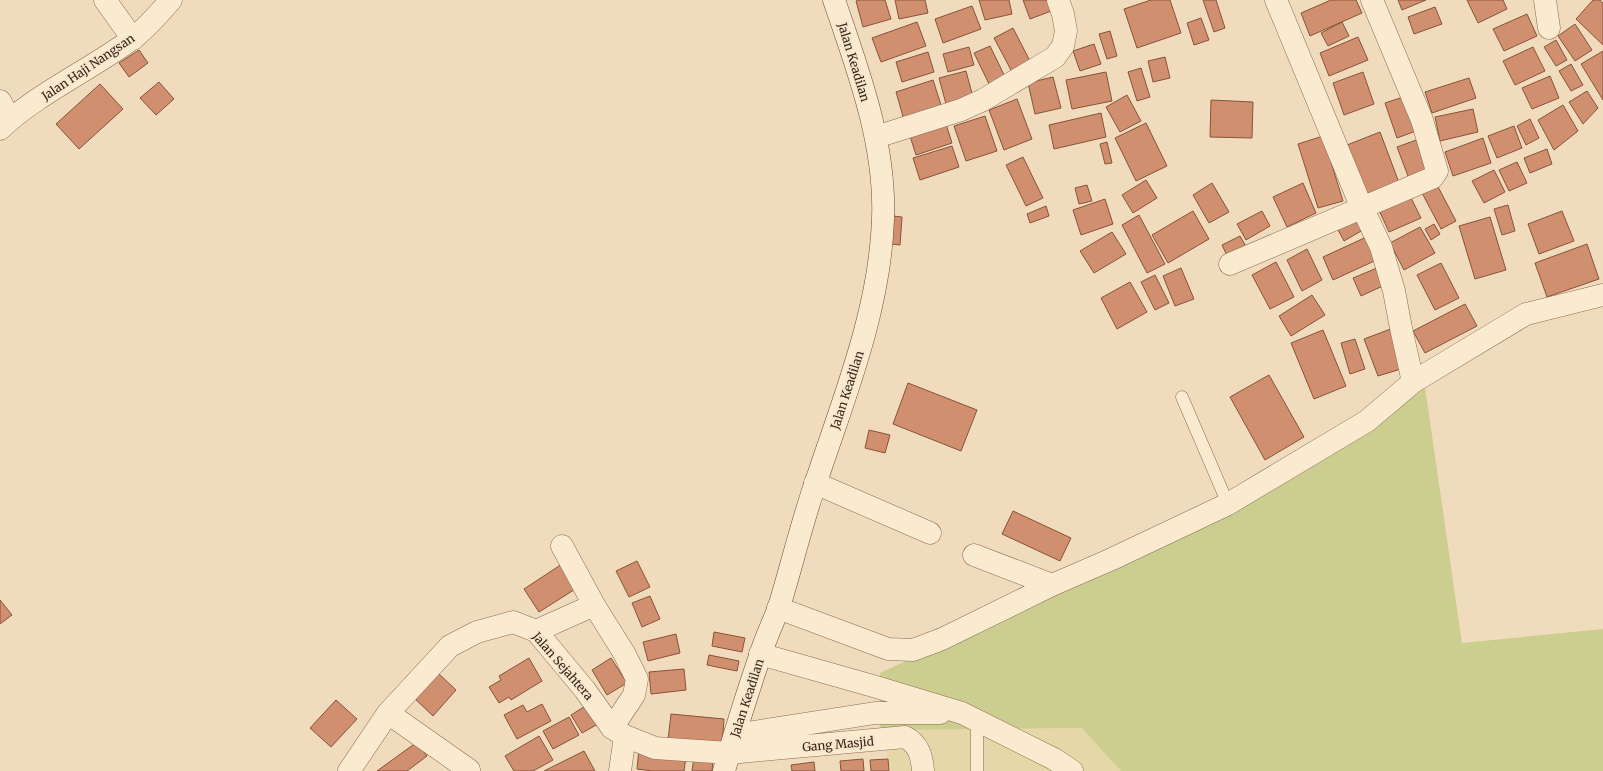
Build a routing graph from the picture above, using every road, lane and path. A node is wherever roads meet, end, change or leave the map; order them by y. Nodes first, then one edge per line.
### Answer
1 (104, 0) edge
2 (171, 0) edge
3 (834, 0) edge
4 (1058, 0) edge
5 (1276, 0) edge
6 (1372, 0) edge
7 (1545, 0) edge
8 (1549, 28) dead end
9 (133, 39) junction
10 (3, 116) edge
11 (876, 137) junction
12 (1362, 208) junction
13 (1230, 264) dead end
14 (1603, 295) edge
15 (1413, 382) junction
16 (1182, 397) dead end
17 (815, 482) junction
18 (1228, 504) junction
19 (930, 533) dead end
20 (562, 546) dead end
21 (974, 555) dead end
22 (1052, 585) junction
23 (594, 605) junction
24 (778, 608) junction
25 (536, 631) junction
26 (760, 654) junction
27 (388, 712) junction
28 (970, 717) junction
29 (618, 732) junction
30 (729, 753) edge
31 (469, 770) edge
32 (349, 771) edge
33 (620, 771) edge
34 (923, 771) edge
35 (977, 771) edge
36 (1072, 771) edge

1 - 9 street
2 - 9 street, Jalan Haji Nangsan
3 - 11 street, Jalan Keadilan
4 - 11 street
5 - 12 street
6 - 12 street
7 - 8 street
9 - 10 street, Jalan Haji Nangsan
11 - 17 street, Jalan Keadilan
12 - 13 street
12 - 15 street
14 - 15 street
15 - 18 street
16 - 18 lane
17 - 19 street
17 - 24 street, Jalan Keadilan
18 - 22 street
20 - 23 street
21 - 22 street
22 - 24 street
23 - 25 street
23 - 29 street
24 - 26 street, Jalan Keadilan
25 - 27 street, Jalan Sejahtera
25 - 29 street, Jalan Sejahtera
26 - 28 street
26 - 30 street, Jalan Keadilan
27 - 31 street
27 - 32 street, Jalan Sejahtera
28 - 30 street
28 - 35 lane
28 - 36 street
29 - 30 street
29 - 33 street
30 - 34 street, Gang Masjid

